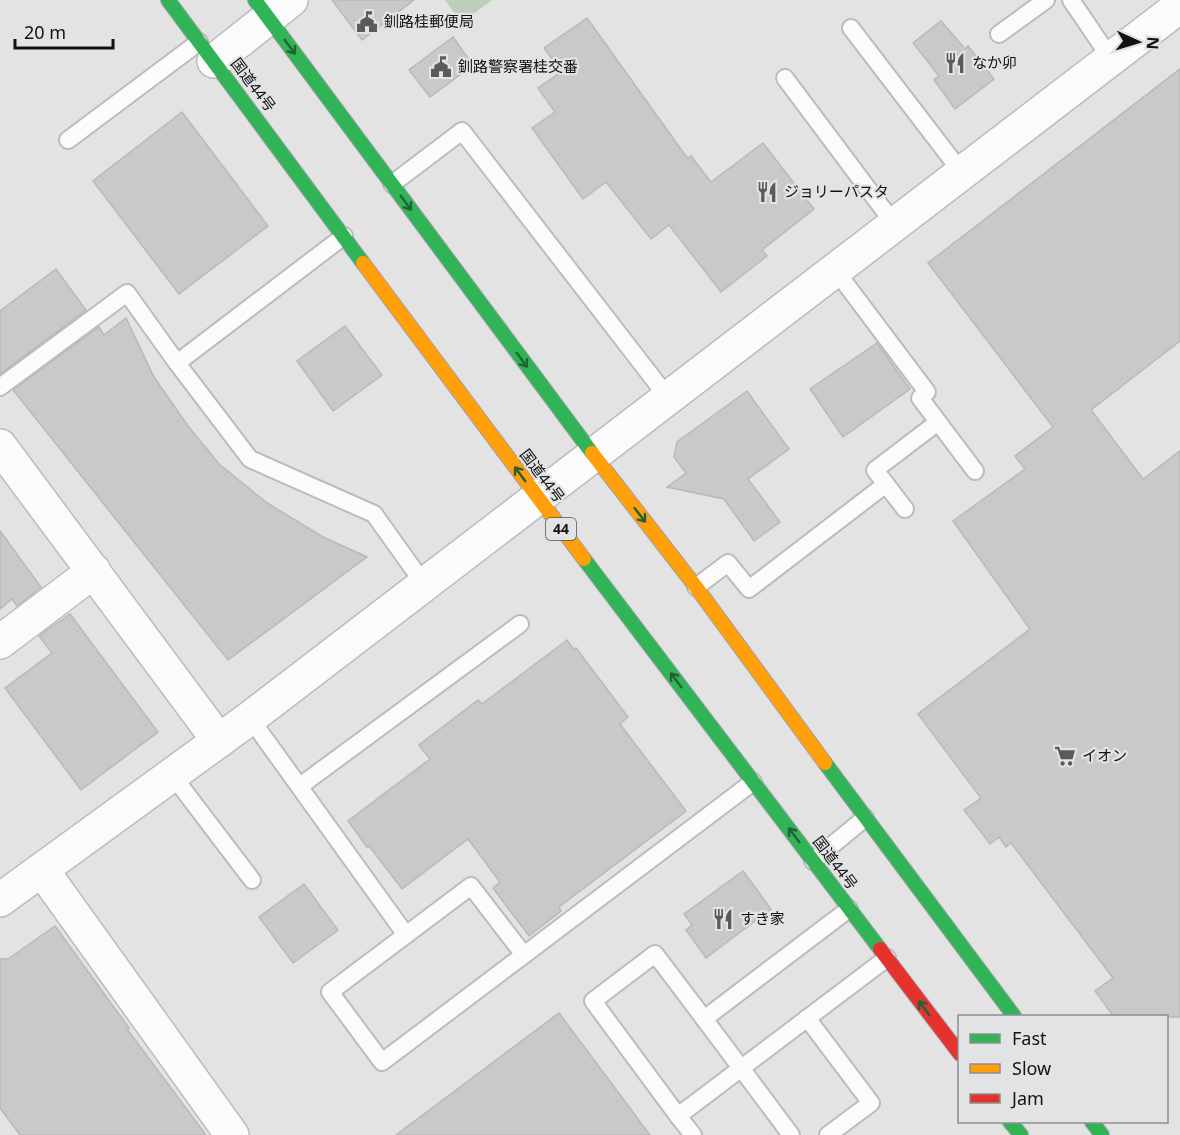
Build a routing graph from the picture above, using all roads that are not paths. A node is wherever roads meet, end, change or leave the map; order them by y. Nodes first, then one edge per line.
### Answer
1 (168, 0) edge
2 (1046, 0) edge
3 (1071, 0) edge
4 (272, 6) edge
5 (1180, 6) edge
6 (850, 28) dead end
7 (999, 34) dead end
8 (207, 51) junction
9 (1111, 59) junction
10 (785, 78) dead end
11 (68, 140) dead end
12 (962, 173) junction
13 (392, 184) junction
14 (895, 225) junction
15 (344, 236) junction
16 (836, 271) junction
17 (177, 363) junction
18 (0, 387) edge
19 (669, 399) junction
20 (938, 422) junction
21 (0, 446) edge
22 (594, 455) junction
23 (975, 471) dead end
24 (886, 484) junction
25 (538, 498) junction
26 (905, 509) dead end
27 (94, 571) junction
28 (424, 585) junction
29 (696, 587) junction
30 (520, 624) dead end
31 (0, 642) edge
32 (250, 718) junction
33 (219, 741) junction
34 (173, 776) junction
35 (753, 782) junction
36 (300, 786) junction
37 (865, 818) junction
38 (813, 861) junction
39 (42, 870) junction
40 (252, 879) dead end
41 (0, 900) edge
42 (849, 909) junction
43 (406, 935) junction
44 (524, 955) junction
45 (887, 958) junction
46 (1013, 1015) edge
47 (807, 1018) junction
48 (704, 1019) junction
49 (958, 1051) edge
50 (741, 1069) junction
51 (678, 1116) junction
52 (1011, 1123) edge
53 (1093, 1123) edge
54 (232, 1135) edge
55 (693, 1135) edge
56 (791, 1135) edge
57 (828, 1135) edge
58 (1021, 1135) edge
59 (1102, 1135) edge

1 - 8 highway, 国道44号 / 44
2 - 7 lane
3 - 9 lane
4 - 8 street
4 -> 13 highway
5 - 9 street
6 - 12 lane
8 - 11 lane
8 - 15 highway, 国道44号 / 44
9 - 12 street
10 - 14 lane
12 - 14 street
13 - 19 lane
13 -> 22 highway
14 - 16 street
15 - 17 lane
25 -> 15 highway, 国道44号 / 44
16 - 19 street
16 - 20 lane
17 - 18 lane
17 - 28 lane
19 - 22 street
20 - 23 lane
20 - 24 lane
21 - 27 street
22 - 25 street
22 -> 29 highway
24 - 26 lane
24 - 29 lane
25 - 28 street
35 -> 25 highway, 国道44号 / 44
27 - 31 street
27 - 33 street
28 - 32 street
29 - 37 highway
30 - 36 lane
32 - 33 street
32 - 36 lane
33 - 34 street
34 - 39 street
34 - 40 lane
38 -> 35 highway, 国道44号 / 44
35 - 44 lane
36 - 43 lane
37 - 38 lane
37 - 46 highway
38 - 42 highway, 国道44号 / 44
39 - 41 street
39 - 54 street
42 - 45 highway, 国道44号 / 44
42 - 48 lane
43 - 44 lane
43 - 44 lane
45 - 47 lane
49 -> 45 highway, 国道44号 / 44
47 - 50 lane
47 - 57 lane
48 - 50 lane
48 - 51 lane
50 - 51 lane
50 - 56 lane
51 - 55 lane
52 - 58 highway
53 - 59 highway

